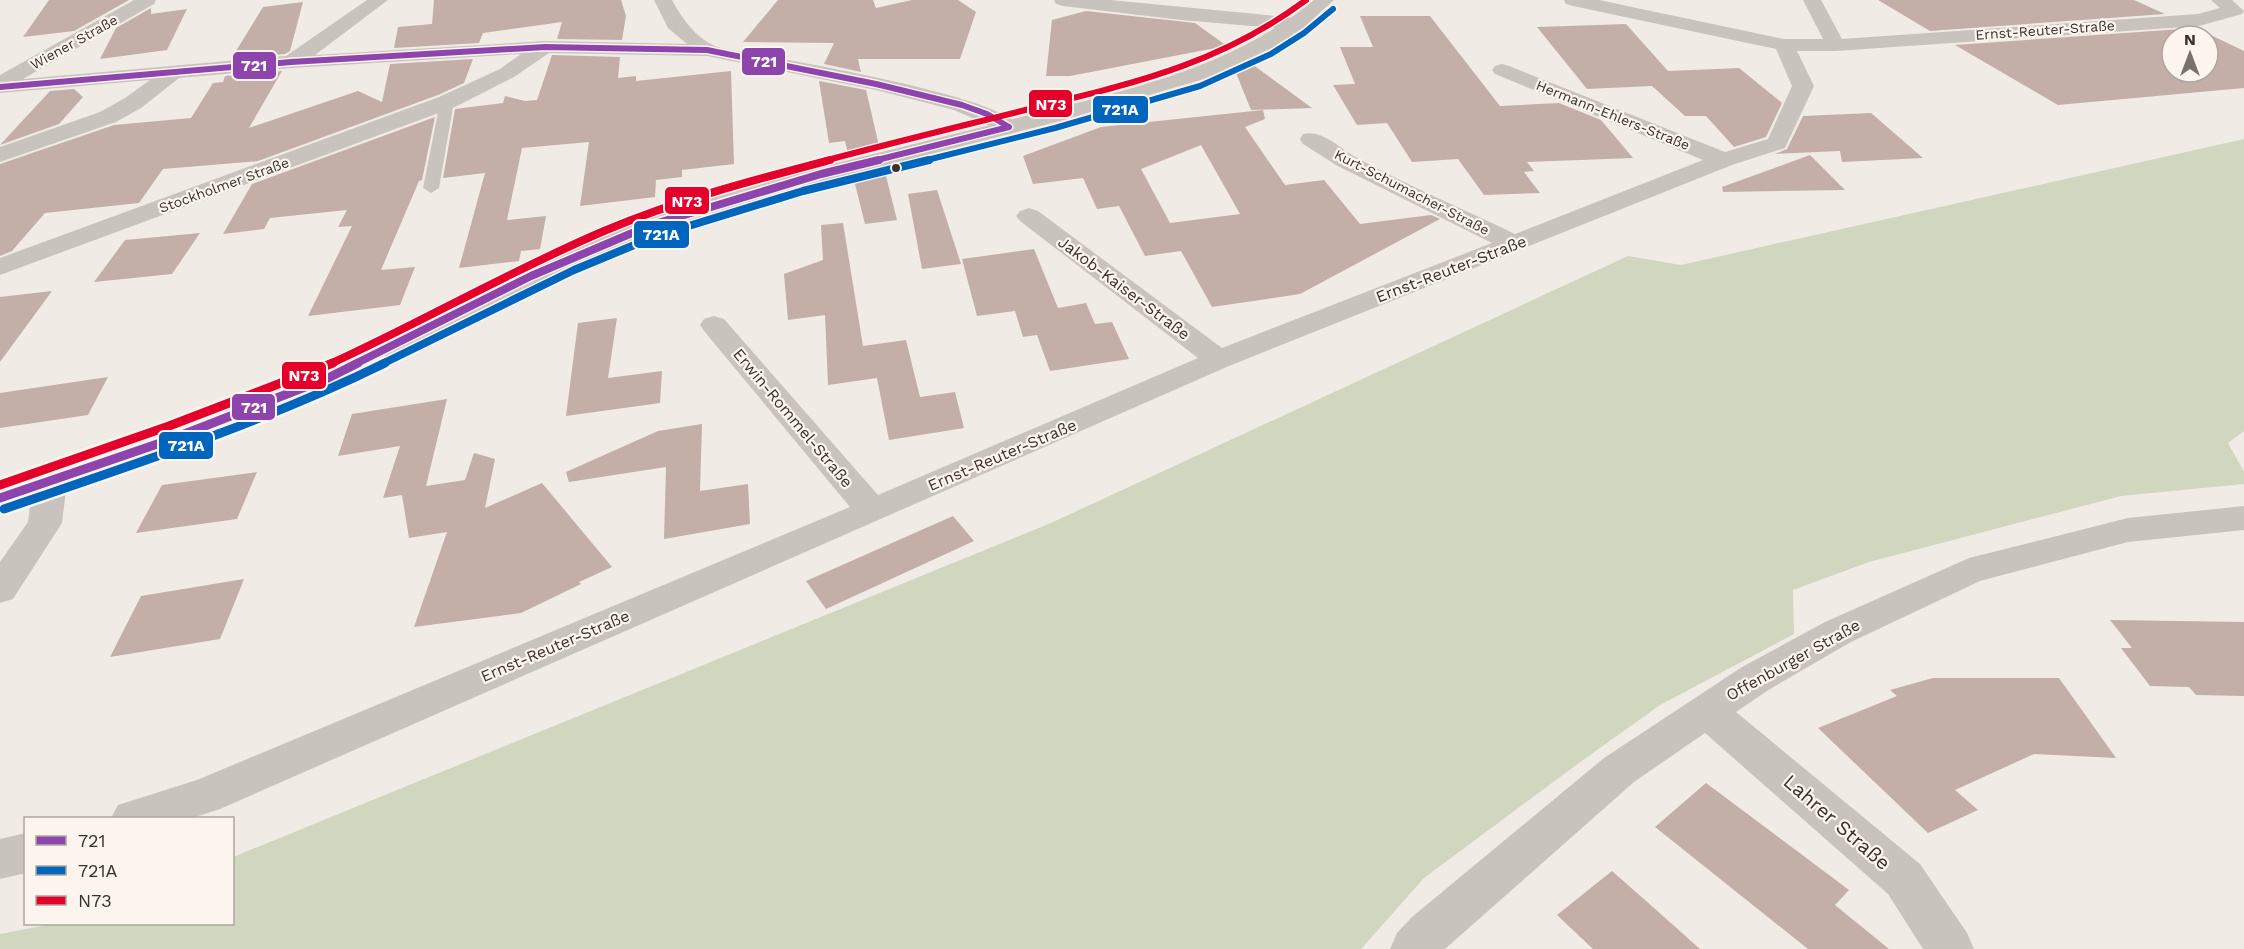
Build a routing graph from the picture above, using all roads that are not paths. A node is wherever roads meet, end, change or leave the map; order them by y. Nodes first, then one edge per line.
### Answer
1 (147, 0) edge
2 (379, 0) edge
3 (663, 0) edge
4 (1063, 0) edge
5 (1325, 0) edge
6 (1573, 0) edge
7 (1812, 0) edge
8 (2220, 0) edge
9 (1297, 24) junction
10 (1784, 45) junction
11 (1836, 45) junction
12 (545, 47) junction
13 (707, 50) junction
14 (291, 62) junction
15 (1502, 70) dead end
16 (174, 72) junction
17 (0, 85) edge
18 (447, 102) junction
19 (1009, 127) junction
20 (1311, 139) dead end
21 (0, 154) edge
22 (1724, 160) junction
23 (431, 188) dead end
24 (1029, 216) dead end
25 (1515, 244) junction
26 (0, 267) edge
27 (714, 325) dead end
28 (1219, 360) junction
29 (50, 482) junction
30 (0, 498) edge
31 (872, 510) junction
32 (2244, 518) edge
33 (0, 590) edge
34 (1706, 710) junction
35 (139, 817) edge
36 (24, 853) edge
37 (0, 859) edge
38 (1414, 949) edge
39 (1950, 949) edge

1 - 17 street, Wiener Straße
2 - 14 street
3 - 13 street
4 - 9 street
5 - 9 street
6 - 10 street, Ernst-Reuter-Straße
7 - 11 street
8 - 11 street, Ernst-Reuter-Straße
9 - 19 street
10 - 11 street, Ernst-Reuter-Straße
10 - 22 street, Ernst-Reuter-Straße
12 - 13 street
12 - 14 street
12 - 18 street, Stockholmer Straße
13 - 19 street
14 - 16 street
15 - 22 street, Hermann-Ehlers-Straße
16 - 17 street
16 - 21 street
18 - 23 lane
18 - 26 street, Stockholmer Straße
19 - 29 street
20 - 25 street, Kurt-Schumacher-Straße
22 - 25 street, Ernst-Reuter-Straße
24 - 28 street, Jakob-Kaiser-Straße
25 - 28 street, Ernst-Reuter-Straße
27 - 31 street, Erwin-Rommel-Straße
28 - 31 street, Ernst-Reuter-Straße
29 - 30 street
29 - 33 street
31 - 35 street, Ernst-Reuter-Straße
32 - 34 street, Offenburger Straße
34 - 38 street, Offenburger Straße
34 - 39 street, Lahrer Straße
36 - 37 street

